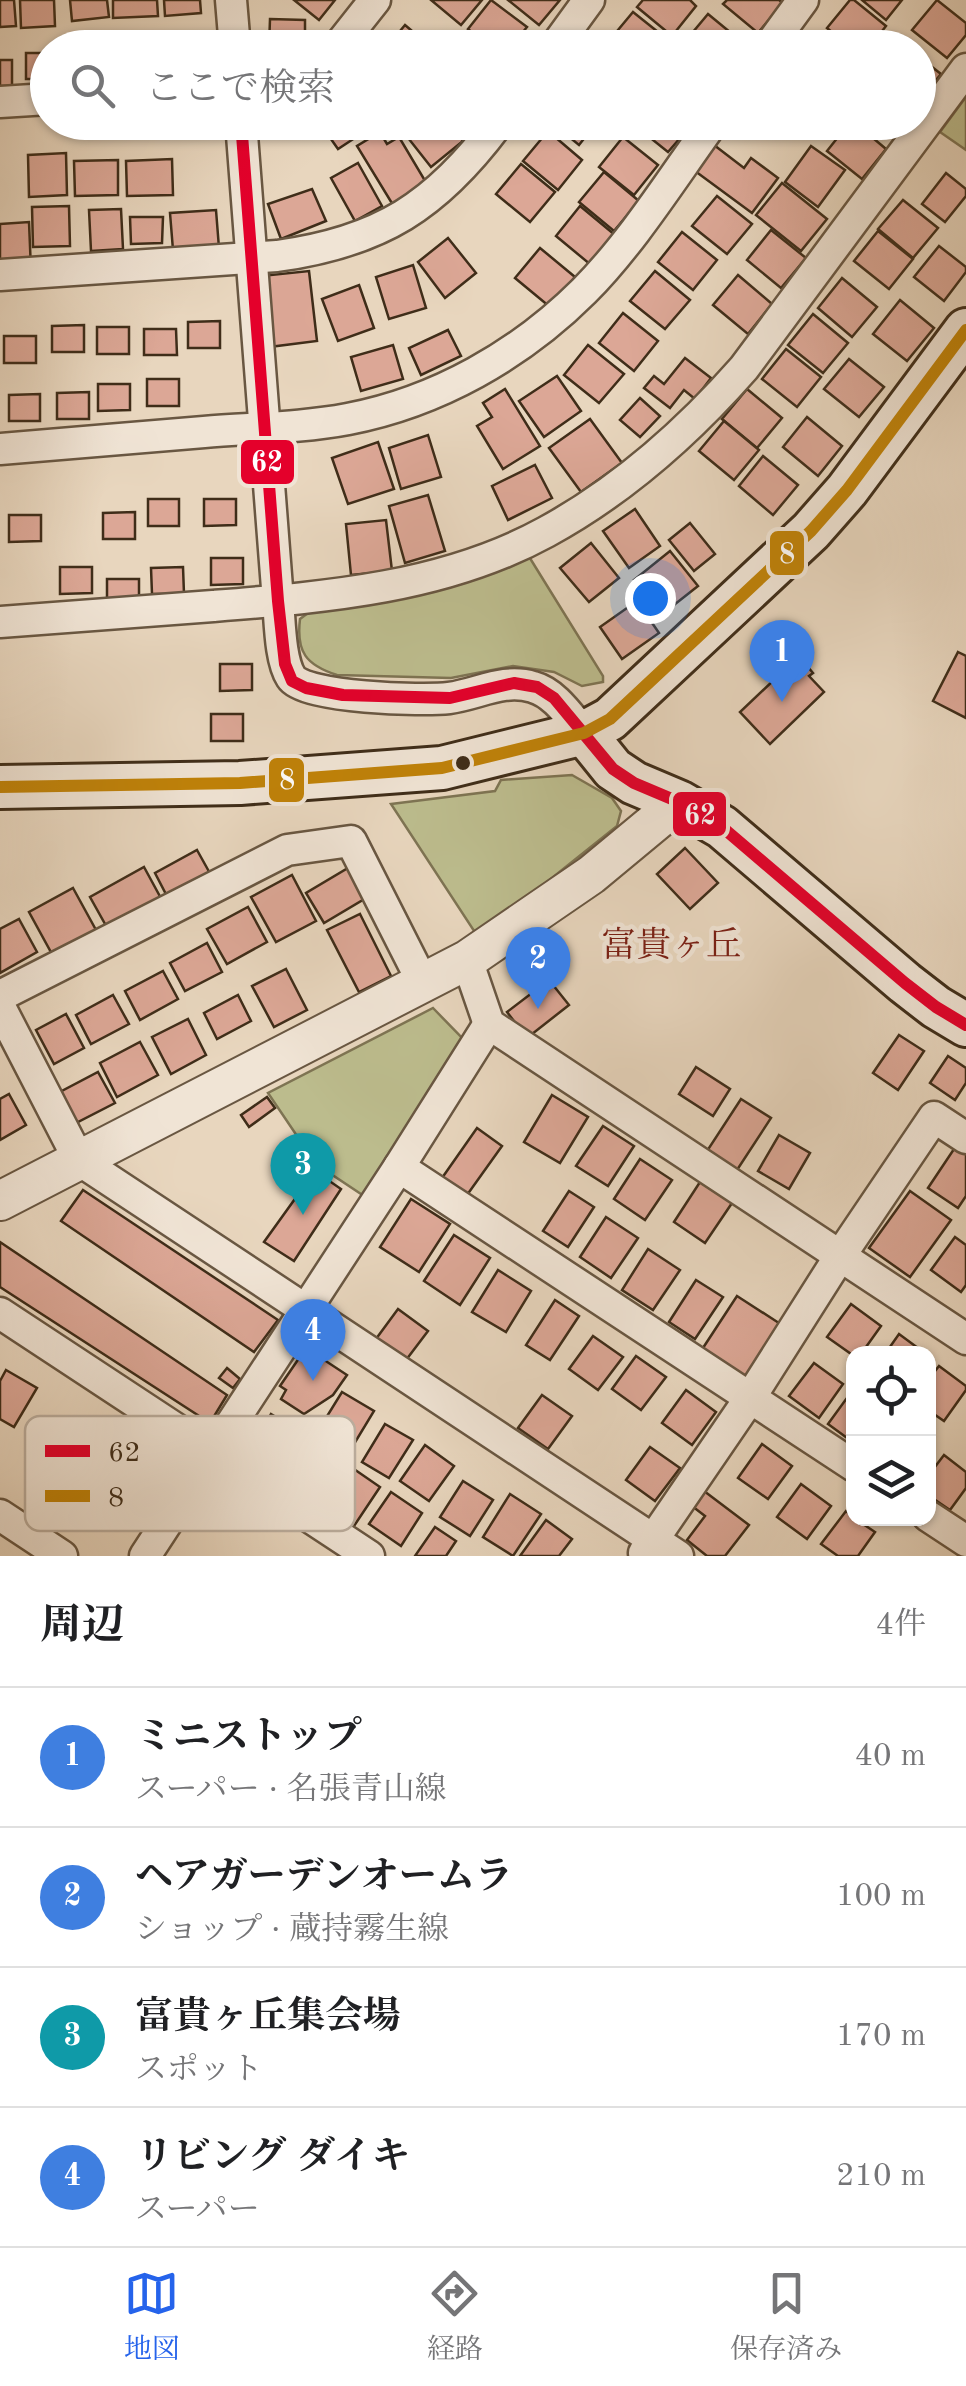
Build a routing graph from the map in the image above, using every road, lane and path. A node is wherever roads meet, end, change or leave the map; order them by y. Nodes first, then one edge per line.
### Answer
1 (231, 0) edge
2 (376, 0) edge
3 (589, 0) edge
4 (803, 0) edge
5 (234, 30) edge
6 (352, 30) edge
7 (567, 30) edge
8 (781, 30) edge
9 (966, 68) edge
10 (30, 100) edge
11 (0, 102) edge
12 (936, 109) edge
13 (242, 140) edge
14 (486, 140) edge
15 (701, 140) edge
16 (913, 140) edge
17 (250, 257) junction
18 (0, 275) edge
19 (966, 330) edge
20 (264, 428) junction
21 (0, 448) edge
22 (278, 601) junction
23 (0, 622) edge
24 (584, 733) junction
25 (0, 788) edge
26 (679, 802) junction
27 (467, 960) junction
28 (424, 983) junction
29 (0, 996) edge
30 (0, 1007) edge
31 (489, 1024) junction
32 (966, 1025) edge
33 (966, 1138) edge
34 (79, 1160) junction
35 (399, 1167) junction
36 (0, 1201) edge
37 (840, 1256) junction
38 (306, 1309) junction
39 (0, 1313) edge
40 (966, 1339) edge
41 (750, 1398) junction
42 (156, 1416) edge
43 (235, 1416) edge
44 (846, 1461) edge
45 (0, 1515) edge
46 (936, 1521) edge
47 (161, 1531) edge
48 (331, 1531) edge
49 (966, 1541) edge
50 (658, 1551) edge
51 (62, 1556) edge
52 (145, 1556) edge
53 (369, 1556) edge

1 - 5 street
2 - 6 street
3 - 7 street
4 - 8 street
9 - 12 street
10 - 11 street
13 - 17 street
14 - 17 street
15 - 20 street
16 - 22 street
17 - 18 street
17 - 20 street
19 - 24 main road
20 - 21 street
20 - 22 street
22 - 23 street
22 - 24 street
24 - 25 main road
24 - 26 main road
26 - 27 street
26 - 32 main road
27 - 28 street
27 - 31 street
28 - 29 street
28 - 34 street
30 - 34 street
31 - 35 street
31 - 37 street
33 - 37 street
34 - 36 street
34 - 38 street
35 - 38 street
35 - 41 street
37 - 40 street
37 - 41 street
38 - 43 street
38 - 50 street
39 - 42 street
41 - 44 street
41 - 50 street
45 - 51 street
46 - 49 street
47 - 52 street
48 - 53 street

